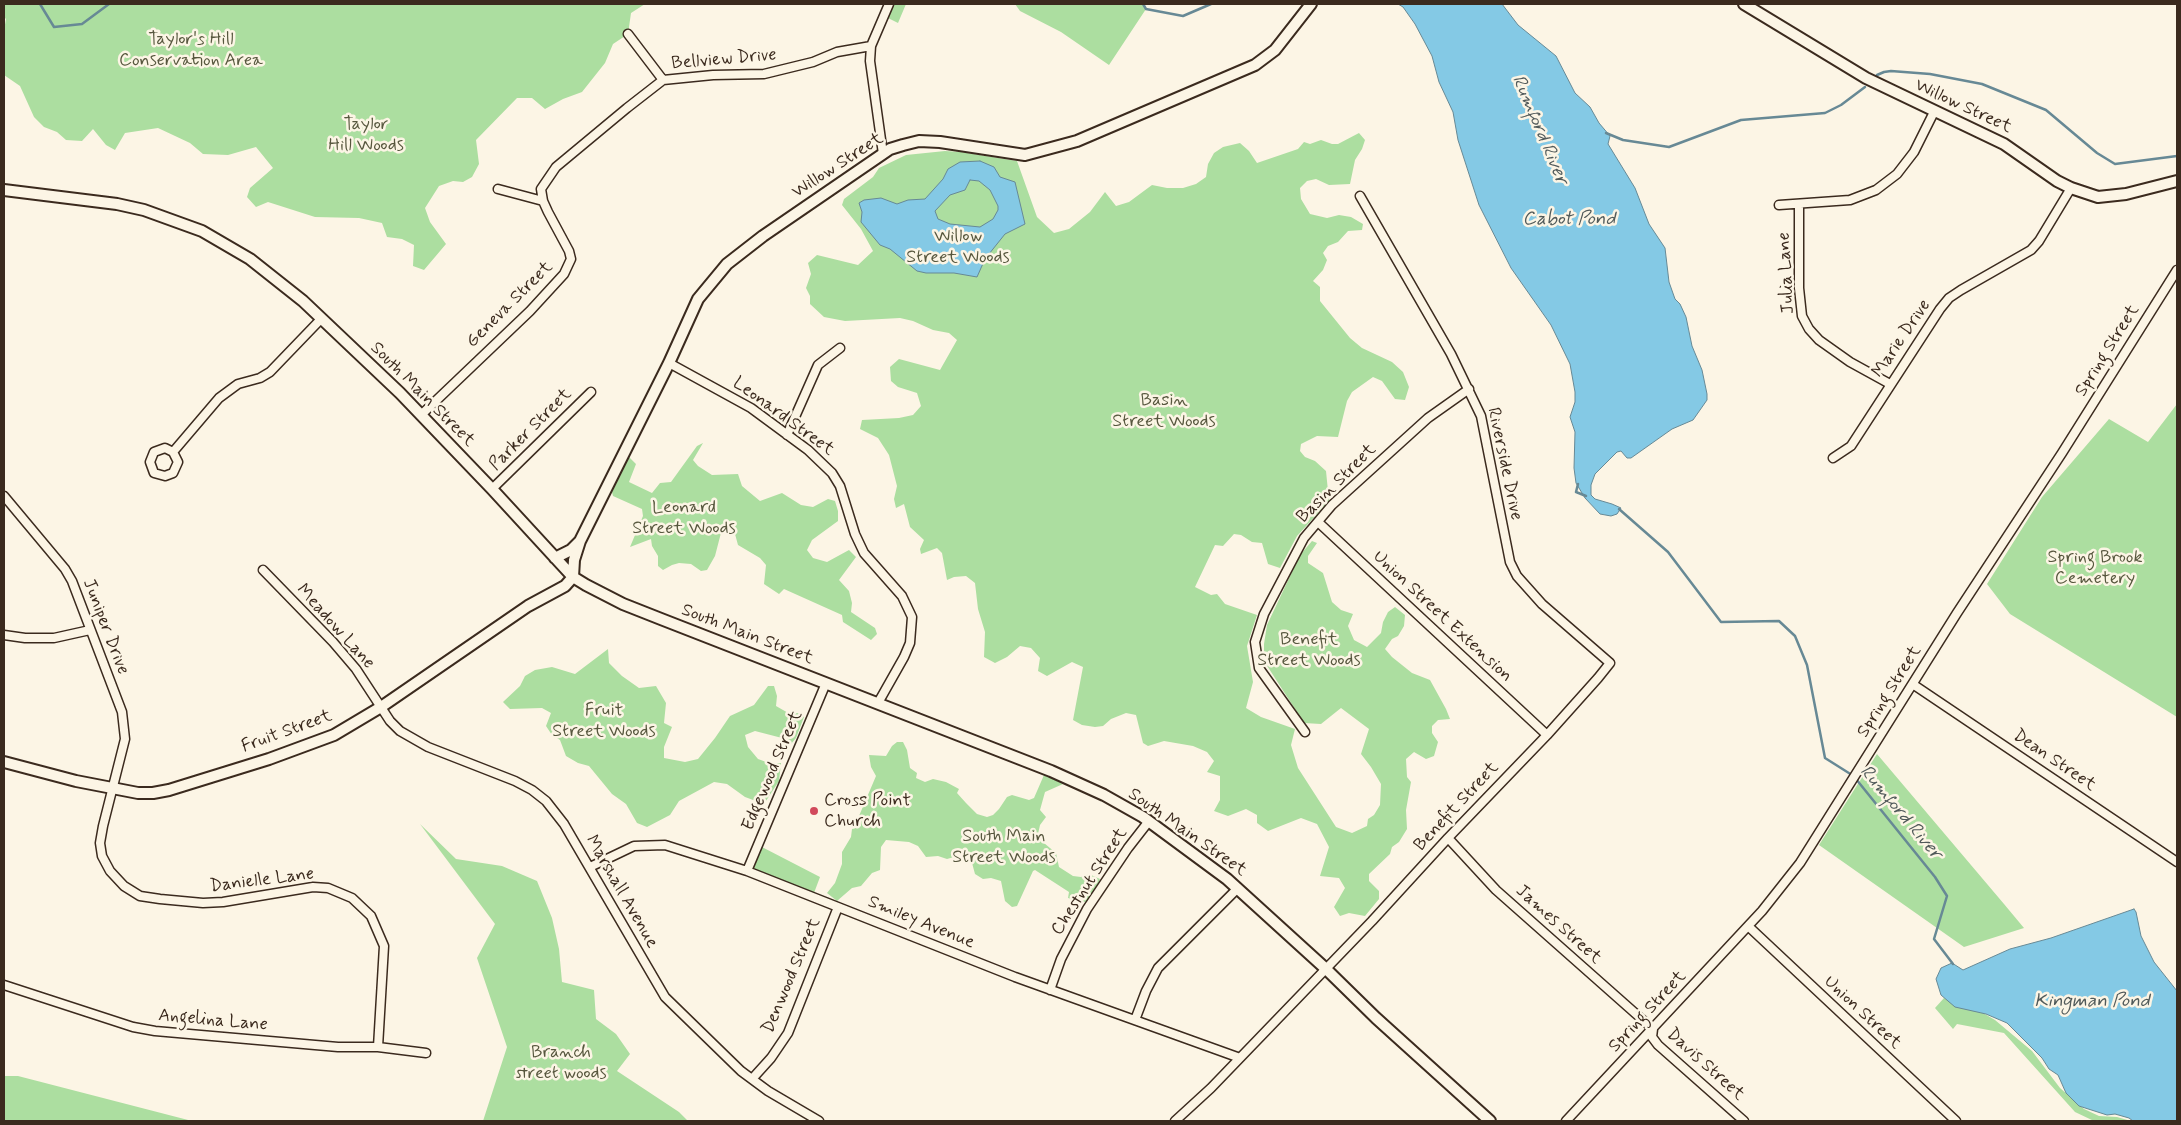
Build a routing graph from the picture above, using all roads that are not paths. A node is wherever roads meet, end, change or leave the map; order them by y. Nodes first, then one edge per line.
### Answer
1 (888, 4) edge
2 (1311, 4) edge
3 (1744, 4) edge
4 (628, 34) dead end
5 (871, 46) junction
6 (663, 80) junction
7 (1934, 112) junction
8 (883, 154) junction
9 (2177, 181) edge
10 (2071, 188) junction
11 (498, 189) dead end
12 (4, 190) edge
13 (1360, 196) dead end
14 (543, 201) junction
15 (1779, 204) dead end
16 (1799, 204) junction
17 (2177, 270) edge
18 (321, 319) junction
19 (840, 348) dead end
20 (669, 363) junction
21 (1890, 384) junction
22 (1469, 389) junction
23 (591, 392) dead end
24 (421, 415) junction
25 (787, 435) junction
26 (173, 452) dead end
27 (1833, 458) dead end
28 (492, 489) junction
29 (4, 496) edge
30 (1318, 522) junction
31 (580, 541) junction
32 (555, 558) junction
33 (263, 570) dead end
34 (574, 577) junction
35 (90, 630) junction
36 (4, 635) edge
37 (1608, 665) joint
38 (826, 683) junction
39 (1914, 684) junction
40 (878, 703) junction
41 (381, 707) junction
42 (1305, 732) dead end
43 (1547, 735) junction
44 (4, 762) edge
45 (112, 788) junction
46 (1149, 821) junction
47 (1448, 838) junction
48 (2177, 862) edge
49 (590, 867) junction
50 (748, 870) junction
51 (1238, 888) junction
52 (838, 907) junction
53 (1748, 926) junction
54 (1326, 969) junction
55 (4, 985) edge
56 (1050, 990) junction
57 (1135, 1020) junction
58 (1653, 1029) junction
59 (378, 1047) junction
60 (426, 1053) dead end
61 (1240, 1058) junction
62 (752, 1079) junction
63 (819, 1121) edge
64 (1174, 1121) edge
65 (1490, 1121) edge
66 (1566, 1121) edge
67 (1744, 1121) edge
68 (1956, 1121) edge

1 - 5 street
2 - 8 street, Willow Street
3 - 7 street, Willow Street
4 - 6 street
5 - 6 street, Bellview Drive
5 - 8 street
6 - 14 street, Bellview Drive
7 - 10 street, Willow Street
7 - 16 street
8 - 20 street, Willow Street
9 - 10 street, Willow Street
10 - 21 street, Marie Drive
11 - 14 street
12 - 18 street, South Main Street
13 - 22 street, Riverside Drive
14 - 24 street, Geneva Street
15 - 16 street
16 - 21 street, Julia Lane
17 - 39 street, Spring Street
18 - 24 street, South Main Street
18 - 26 street
19 - 25 street
20 - 25 street, Leonard Street
20 - 31 street, Willow Street
21 - 27 street, Marie Drive
22 - 30 street, Basin Street
22 - 37 street, Riverside Drive
23 - 28 street, Parker Street
24 - 28 street, South Main Street
25 - 40 street, Leonard Street
28 - 32 street, South Main Street
29 - 35 street, Juniper Drive
30 - 42 street, Basin Street
30 - 43 street, Union Street Extension
31 - 32 street
31 - 34 street
32 - 34 street, South Main Street
33 - 41 street, Meadow Lane
34 - 38 street, South Main Street
34 - 41 street, Fruit Street
35 - 36 street
35 - 45 street, Juniper Drive
37 - 43 street, Benefit Street
38 - 40 street, South Main Street
38 - 50 street, Edgewood Street
39 - 48 street, Dean Street
39 - 53 street, Spring Street
40 - 46 street, South Main Street
41 - 45 street, Fruit Street
41 - 49 street, Marshall Avenue
43 - 47 street, Benefit Street
44 - 45 street, Fruit Street
45 - 59 street, Danielle Lane
46 - 51 street, South Main Street
46 - 56 street, Chestnut Street
47 - 54 street, Benefit Street
47 - 58 street, James Street
49 - 50 street, Smiley Avenue
49 - 62 street, Marshall Avenue
50 - 52 street, Smiley Avenue
51 - 54 street, South Main Street
51 - 57 street
52 - 56 street, Smiley Avenue
52 - 62 street, Denwood Street
53 - 58 street, Spring Street
53 - 68 street, Union Street
54 - 61 street, Benefit Street
54 - 65 street, South Main Street
55 - 59 street, Angelina Lane
56 - 57 street, Smiley Avenue
57 - 61 street, Smiley Avenue
58 - 66 street, Spring Street
58 - 67 street, Davis Street
59 - 60 street, Angelina Lane
61 - 64 street
62 - 63 street, Marshall Avenue

